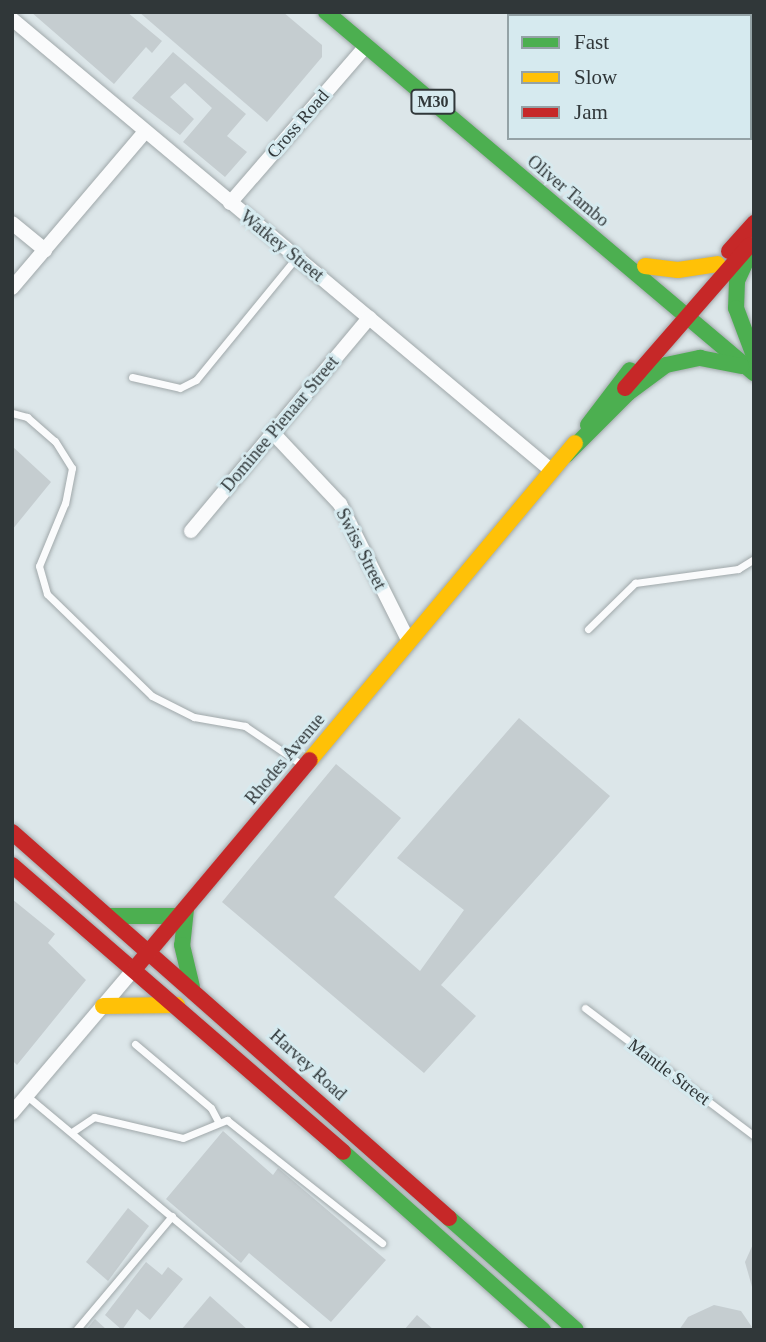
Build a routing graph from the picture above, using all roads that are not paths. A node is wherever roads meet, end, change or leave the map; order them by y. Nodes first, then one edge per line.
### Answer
1 (326, 12) edge
2 (345, 12) edge
3 (12, 19) edge
4 (366, 46) junction
5 (145, 132) junction
6 (230, 203) junction
7 (12, 223) edge
8 (754, 223) edge
9 (754, 242) edge
10 (45, 250) junction
11 (296, 258) junction
12 (718, 264) junction
13 (645, 266) junction
14 (12, 288) edge
15 (687, 309) junction
16 (369, 318) junction
17 (752, 363) edge
18 (132, 377) dead end
19 (12, 413) edge
20 (273, 433) junction
21 (566, 455) junction
22 (552, 471) junction
23 (191, 531) dead end
24 (754, 559) edge
25 (588, 629) dead end
26 (409, 642) junction
27 (304, 766) junction
28 (12, 832) edge
29 (12, 864) edge
30 (183, 912) junction
31 (111, 916) junction
32 (150, 951) junction
33 (136, 967) junction
34 (193, 989) junction
35 (177, 1005) junction
36 (103, 1006) junction
37 (585, 1008) dead end
38 (135, 1044) dead end
39 (27, 1096) junction
40 (12, 1113) edge
41 (218, 1121) junction
42 (72, 1132) junction
43 (754, 1136) edge
44 (172, 1216) junction
45 (382, 1243) dead end
46 (497, 1259) junction
47 (482, 1278) junction
48 (76, 1330) edge
49 (307, 1330) edge
50 (543, 1330) edge
51 (576, 1330) edge

1 - 4 main road, Oliver Tambo / M30
2 - 13 main road, Oliver Tambo / M30
3 - 5 street, Watkey Street
4 - 6 street, Cross Road
4 - 15 main road, Oliver Tambo / M30
5 - 6 street, Watkey Street
5 - 10 street
6 - 11 street, Watkey Street
7 - 10 street
8 - 12 main road
9 - 15 main road
9 - 17 main road
10 - 14 street
11 - 16 street, Watkey Street
11 - 18 lane
12 - 13 main road
12 - 15 main road
13 - 15 main road, Oliver Tambo / M30
15 - 17 main road, Oliver Tambo / M30
15 - 21 main road, Rhodes Avenue
16 - 20 street, Dominee Pienaar Street
16 - 22 street, Watkey Street
17 - 21 main road
19 - 27 lane
20 - 23 street, Dominee Pienaar Street
20 - 26 street, Swiss Street
21 - 22 main road, Rhodes Avenue
22 - 26 main road, Rhodes Avenue
24 - 25 lane
26 - 27 main road, Rhodes Avenue
27 - 30 main road, Rhodes Avenue
28 - 31 main road, Harvey Road
29 - 33 main road
30 - 31 main road
30 - 32 main road, Rhodes Avenue
30 - 34 main road
31 - 32 main road, Harvey Road
32 - 33 main road, Rhodes Avenue
32 - 34 main road, Harvey Road
33 - 35 main road
33 - 36 street, Rhodes Avenue
34 - 46 main road, Harvey Road
35 - 36 main road
35 - 47 main road
36 - 39 street, Rhodes Avenue
37 - 43 lane, Mantle Street
38 - 41 lane
39 - 40 street, Rhodes Avenue
39 - 42 lane
41 - 42 lane
41 - 45 lane
42 - 44 lane
44 - 48 lane
44 - 49 lane
46 - 47 main road
46 - 51 main road, Harvey Road
47 - 50 main road

